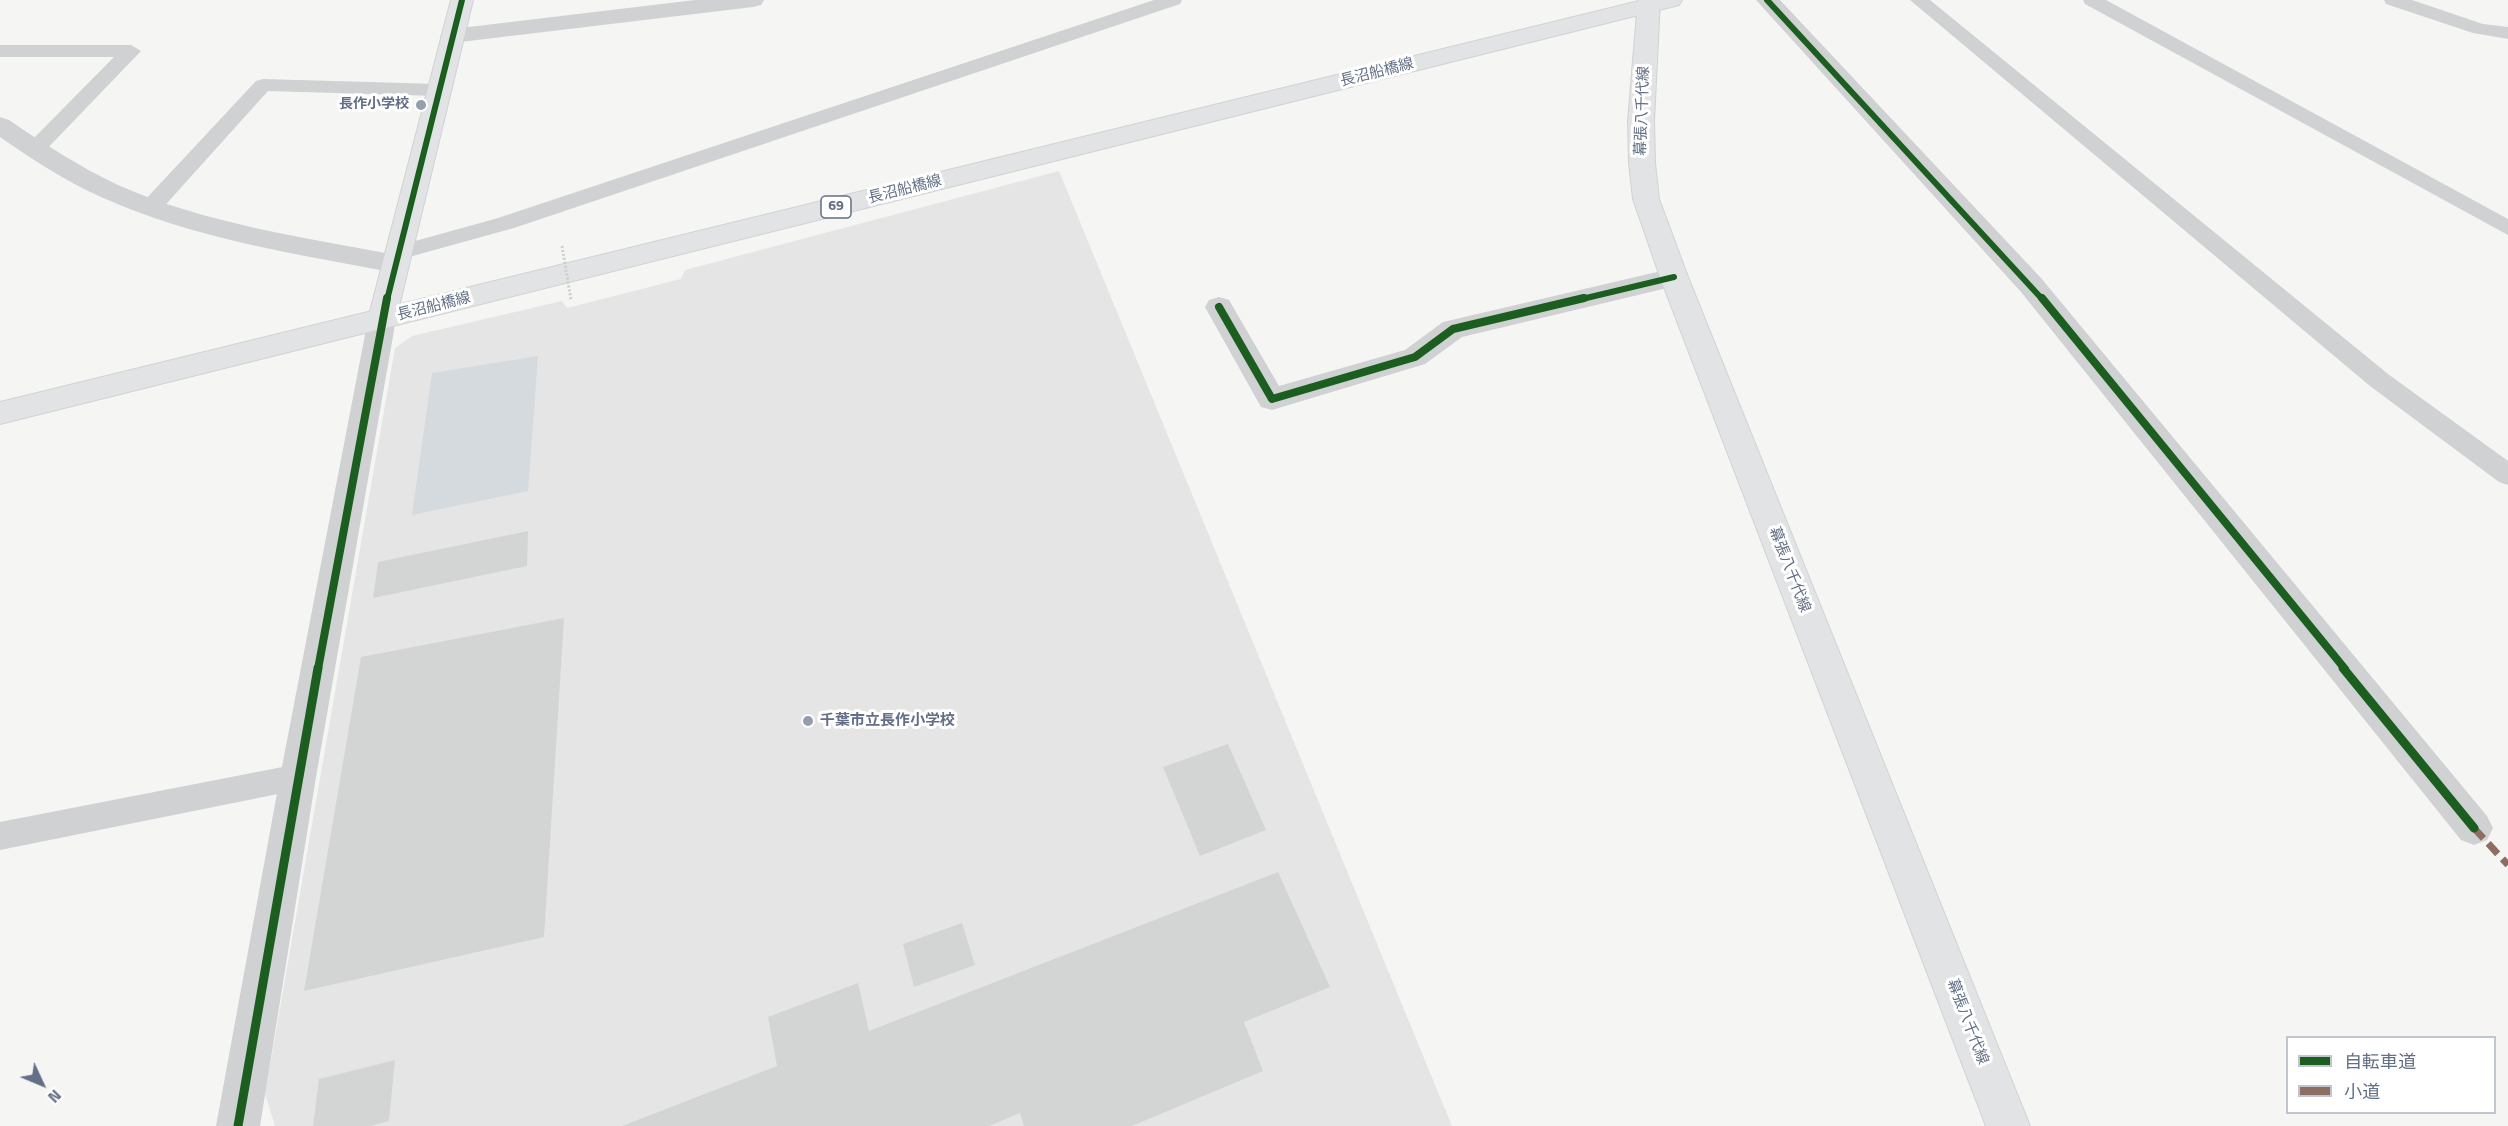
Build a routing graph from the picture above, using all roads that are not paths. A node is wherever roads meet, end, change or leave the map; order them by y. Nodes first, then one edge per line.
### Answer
1 (462, 0) edge
2 (753, 0) edge
3 (1173, 0) edge
4 (1767, 0) edge
5 (1919, 0) edge
6 (2092, 0) edge
7 (2393, 0) edge
8 (1656, 2) edge
9 (2508, 33) edge
10 (452, 36) junction
11 (0, 51) edge
12 (438, 90) junction
13 (0, 125) edge
14 (35, 149) junction
15 (152, 207) junction
16 (2508, 228) edge
17 (397, 259) junction
18 (1674, 277) junction
19 (1219, 307) dead end
20 (382, 319) junction
21 (0, 413) edge
22 (2508, 475) edge
23 (297, 777) junction
24 (2474, 828) dead end
25 (0, 836) edge
26 (237, 1126) edge
27 (2008, 1126) edge

1 - 10 main road
2 - 10 street
3 - 17 lane
4 - 24 street
5 - 22 lane
6 - 16 lane
7 - 9 lane
8 - 18 main road, 幕張八千代線
8 - 20 main road, 長沼船橋線 / 69
10 - 12 main road
11 - 14 lane
12 - 15 lane
12 - 17 main road
13 - 14 street
14 - 15 street
15 - 17 street
17 - 20 main road
18 - 19 street
18 - 27 main road, 幕張八千代線
20 - 21 main road, 長沼船橋線 / 69
20 - 23 street
23 - 25 lane
23 - 26 street

